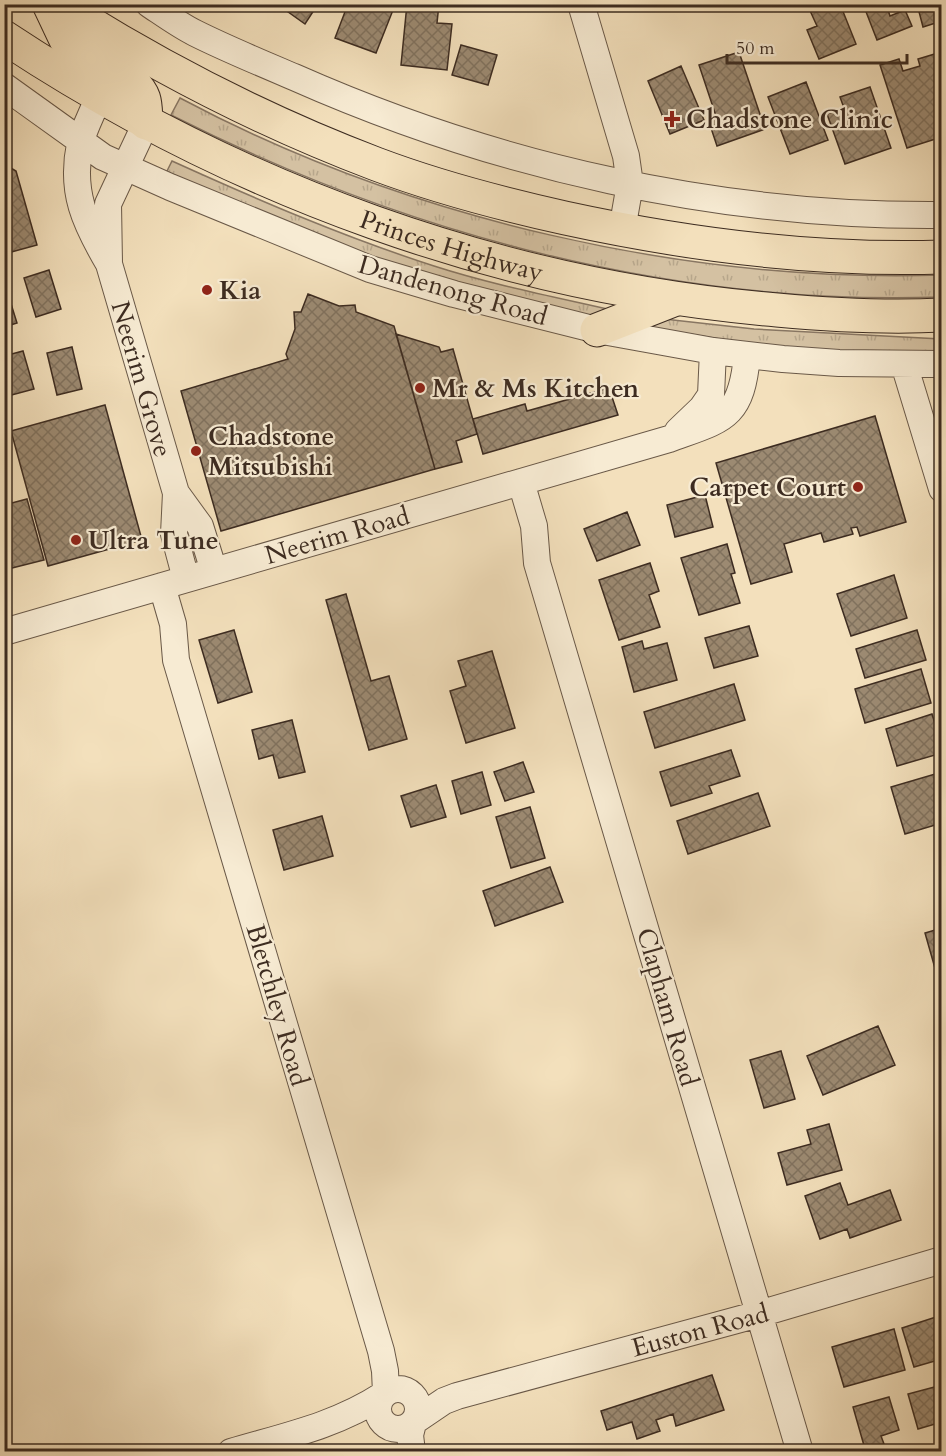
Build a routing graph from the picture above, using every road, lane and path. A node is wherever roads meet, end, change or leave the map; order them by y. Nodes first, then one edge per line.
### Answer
1 (49, 4) edge
2 (59, 4) edge
3 (149, 4) edge
4 (581, 4) edge
5 (4, 37) edge
6 (4, 86) edge
7 (99, 96) junction
8 (146, 123) junction
9 (80, 142) junction
10 (124, 168) junction
11 (630, 184) junction
12 (942, 215) edge
13 (622, 230) junction
14 (942, 257) edge
15 (109, 264) junction
16 (676, 299) junction
17 (942, 315) edge
18 (597, 330) junction
19 (713, 351) junction
20 (747, 356) junction
21 (904, 364) junction
22 (942, 364) edge
23 (669, 439) junction
24 (513, 484) junction
25 (942, 489) edge
26 (176, 494) junction
27 (214, 571) junction
28 (165, 586) junction
29 (4, 632) edge
30 (942, 1260) edge
31 (759, 1314) junction
32 (396, 1392) junction
33 (457, 1396) junction
34 (334, 1422) junction
35 (402, 1425) junction
36 (231, 1452) edge
37 (410, 1452) edge
38 (800, 1452) edge

1 - 8 highway
2 - 13 highway
3 - 11 street
4 - 11 street
5 - 7 highway, Princes Highway
6 - 9 street, Dandenong Road
7 - 8 highway, Princes Highway
7 - 9 street, Neerim Grove
8 - 10 street, Neerim Grove
8 - 16 highway, Princes Highway
9 - 10 street, Dandenong Road
9 - 15 street, Neerim Grove
10 - 15 street, Neerim Grove
10 - 18 street, Dandenong Road
11 - 12 street
11 - 13 street
13 - 14 highway
15 - 26 street, Neerim Grove
16 - 17 highway, Princes Highway
16 - 18 highway
18 - 19 street, Dandenong Road
19 - 20 street, Dandenong Road
19 - 23 street, Neerim Road
20 - 21 street, Dandenong Road
20 - 23 street, Neerim Road
21 - 22 street, Dandenong Road
21 - 25 street
23 - 24 street, Neerim Road
24 - 27 street, Neerim Road
24 - 31 street, Clapham Road
26 - 27 street, Neerim Grove
26 - 28 street, Neerim Grove
27 - 28 street, Neerim Road
28 - 29 street, Neerim Road
28 - 32 street, Bletchley Road
30 - 31 street, Euston Road
31 - 33 street, Euston Road
31 - 38 street, Clapham Road
32 - 33 street, Euston Road
32 - 34 street
32 - 35 street
32 - 35 street
33 - 35 street, Euston Road
34 - 35 street
34 - 36 street
35 - 37 street

